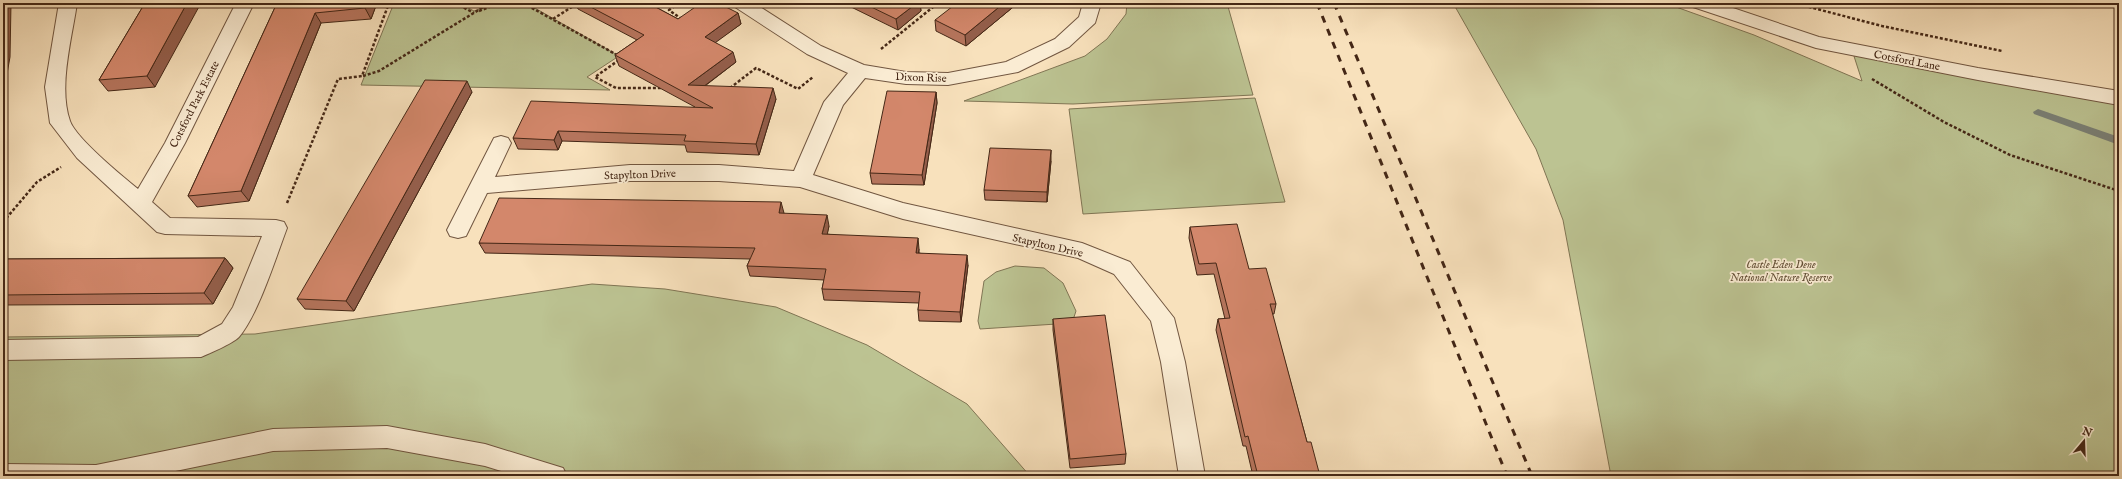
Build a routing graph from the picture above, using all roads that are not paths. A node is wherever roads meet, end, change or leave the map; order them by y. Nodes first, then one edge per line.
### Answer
1 (68, 3) edge
2 (245, 3) edge
3 (741, 3) edge
4 (1092, 3) edge
5 (1699, 3) edge
6 (858, 70) junction
7 (2119, 98) edge
8 (501, 143) dead end
9 (801, 179) junction
10 (480, 186) junction
11 (141, 203) junction
12 (458, 230) dead end
13 (3, 350) edge
14 (3, 475) edge
15 (554, 476) edge
16 (1192, 476) edge

1 - 11 street
2 - 11 street, Cotsford Park Estate
3 - 6 street, Dixon Rise
4 - 6 street, Dixon Rise
5 - 7 street, Cotsford Lane
6 - 9 street
8 - 10 street
9 - 10 street, Stapylton Drive
9 - 16 street, Stapylton Drive
10 - 12 street
11 - 13 street
14 - 15 street

